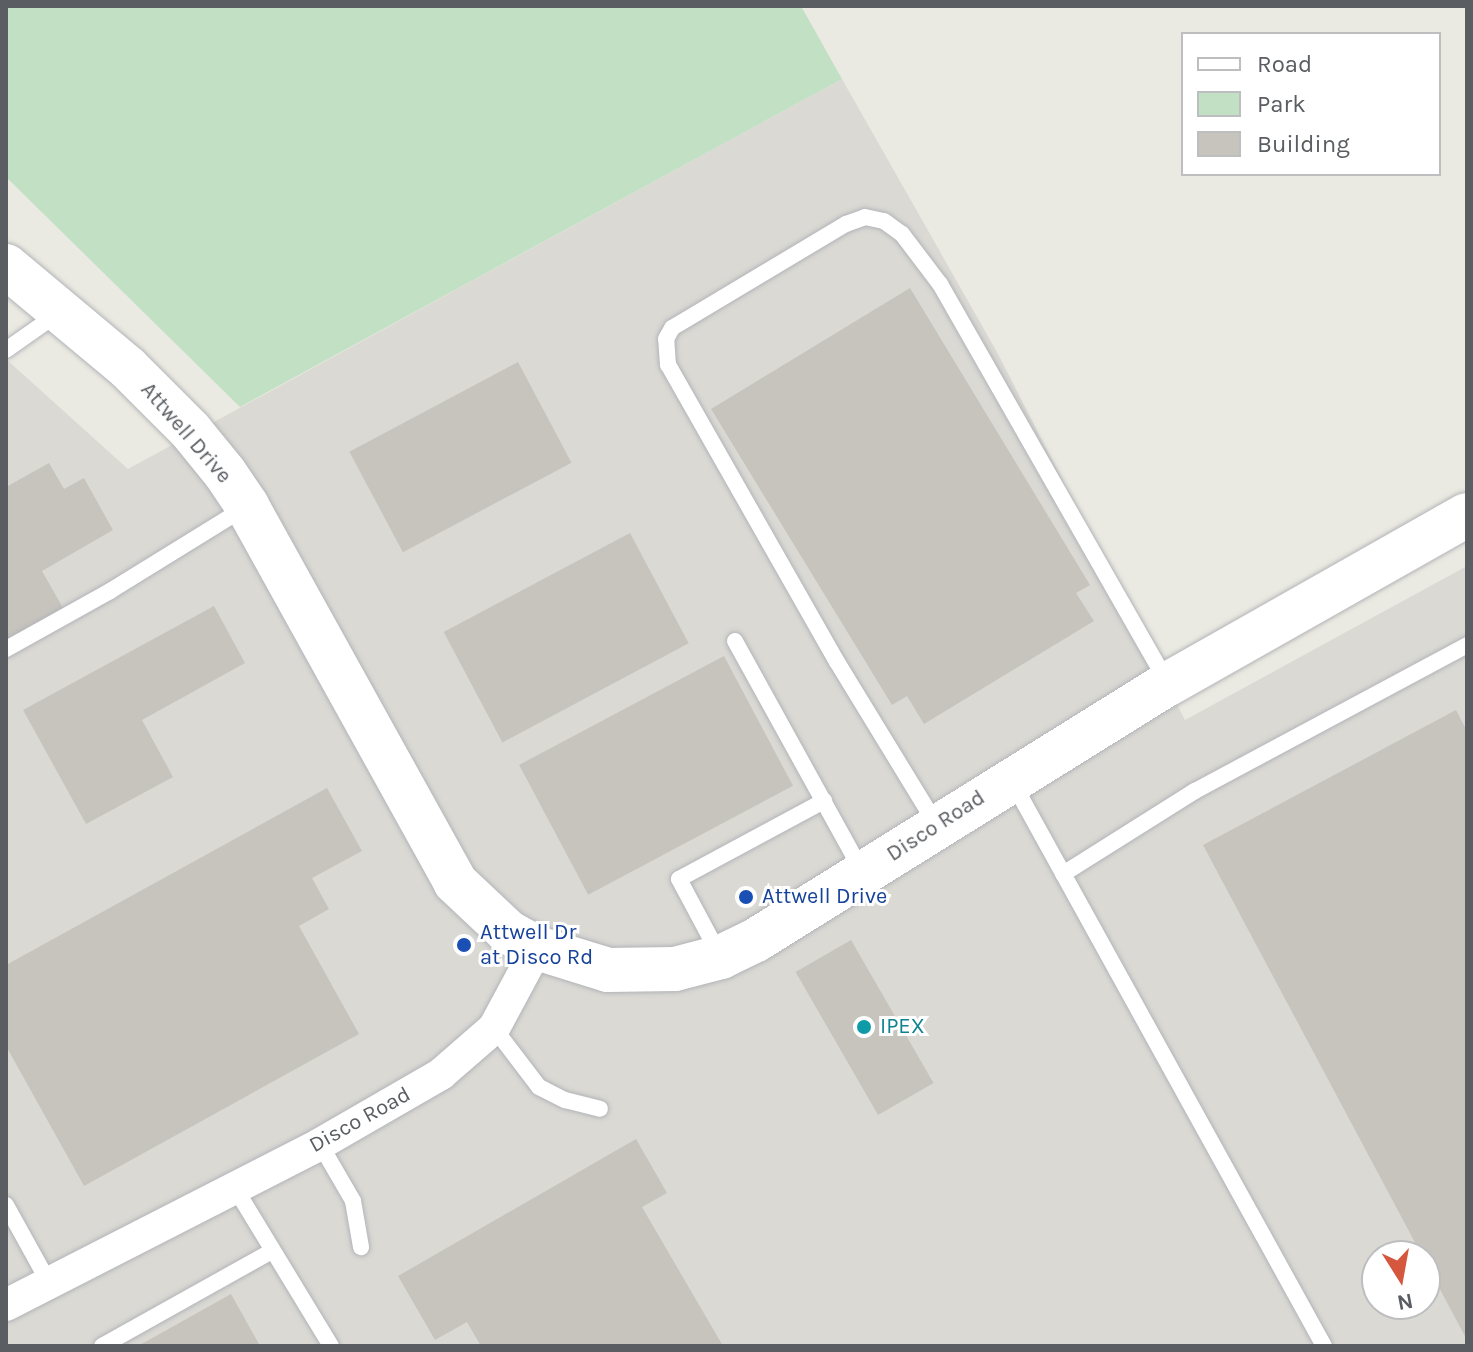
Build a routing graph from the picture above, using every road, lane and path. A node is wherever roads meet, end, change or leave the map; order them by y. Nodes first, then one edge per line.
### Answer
1 (6, 266) edge
2 (61, 312) junction
3 (6, 350) edge
4 (247, 506) junction
5 (1467, 515) edge
6 (735, 641) dead end
7 (1467, 645) edge
8 (6, 649) edge
9 (1168, 684) junction
10 (1010, 778) junction
11 (824, 801) junction
12 (937, 825) junction
13 (863, 872) junction
14 (1063, 874) junction
15 (537, 948) junction
16 (721, 957) junction
17 (494, 1028) junction
18 (600, 1109) dead end
19 (320, 1144) junction
20 (235, 1188) junction
21 (6, 1205) edge
22 (361, 1247) dead end
23 (272, 1251) junction
24 (49, 1283) junction
25 (6, 1305) edge
26 (102, 1346) edge
27 (331, 1346) edge
28 (1324, 1346) edge

1 - 2 main road, Attwell Drive
2 - 3 lane
2 - 4 main road, Attwell Drive
4 - 8 lane
4 - 15 main road, Attwell Drive
5 - 9 main road, Disco Road
6 - 11 lane
7 - 14 lane
9 - 10 main road, Disco Road
9 - 12 lane
10 - 12 main road, Disco Road
10 - 14 lane
11 - 13 lane
11 - 16 lane
12 - 13 main road, Disco Road
13 - 16 main road, Disco Road
14 - 28 lane
15 - 16 main road, Disco Road
15 - 17 street, Disco Road
17 - 18 lane
17 - 19 street, Disco Road
19 - 20 street, Disco Road
19 - 22 lane
20 - 23 lane
20 - 24 street, Disco Road
21 - 24 lane
23 - 26 lane
23 - 27 lane
24 - 25 street, Disco Road

